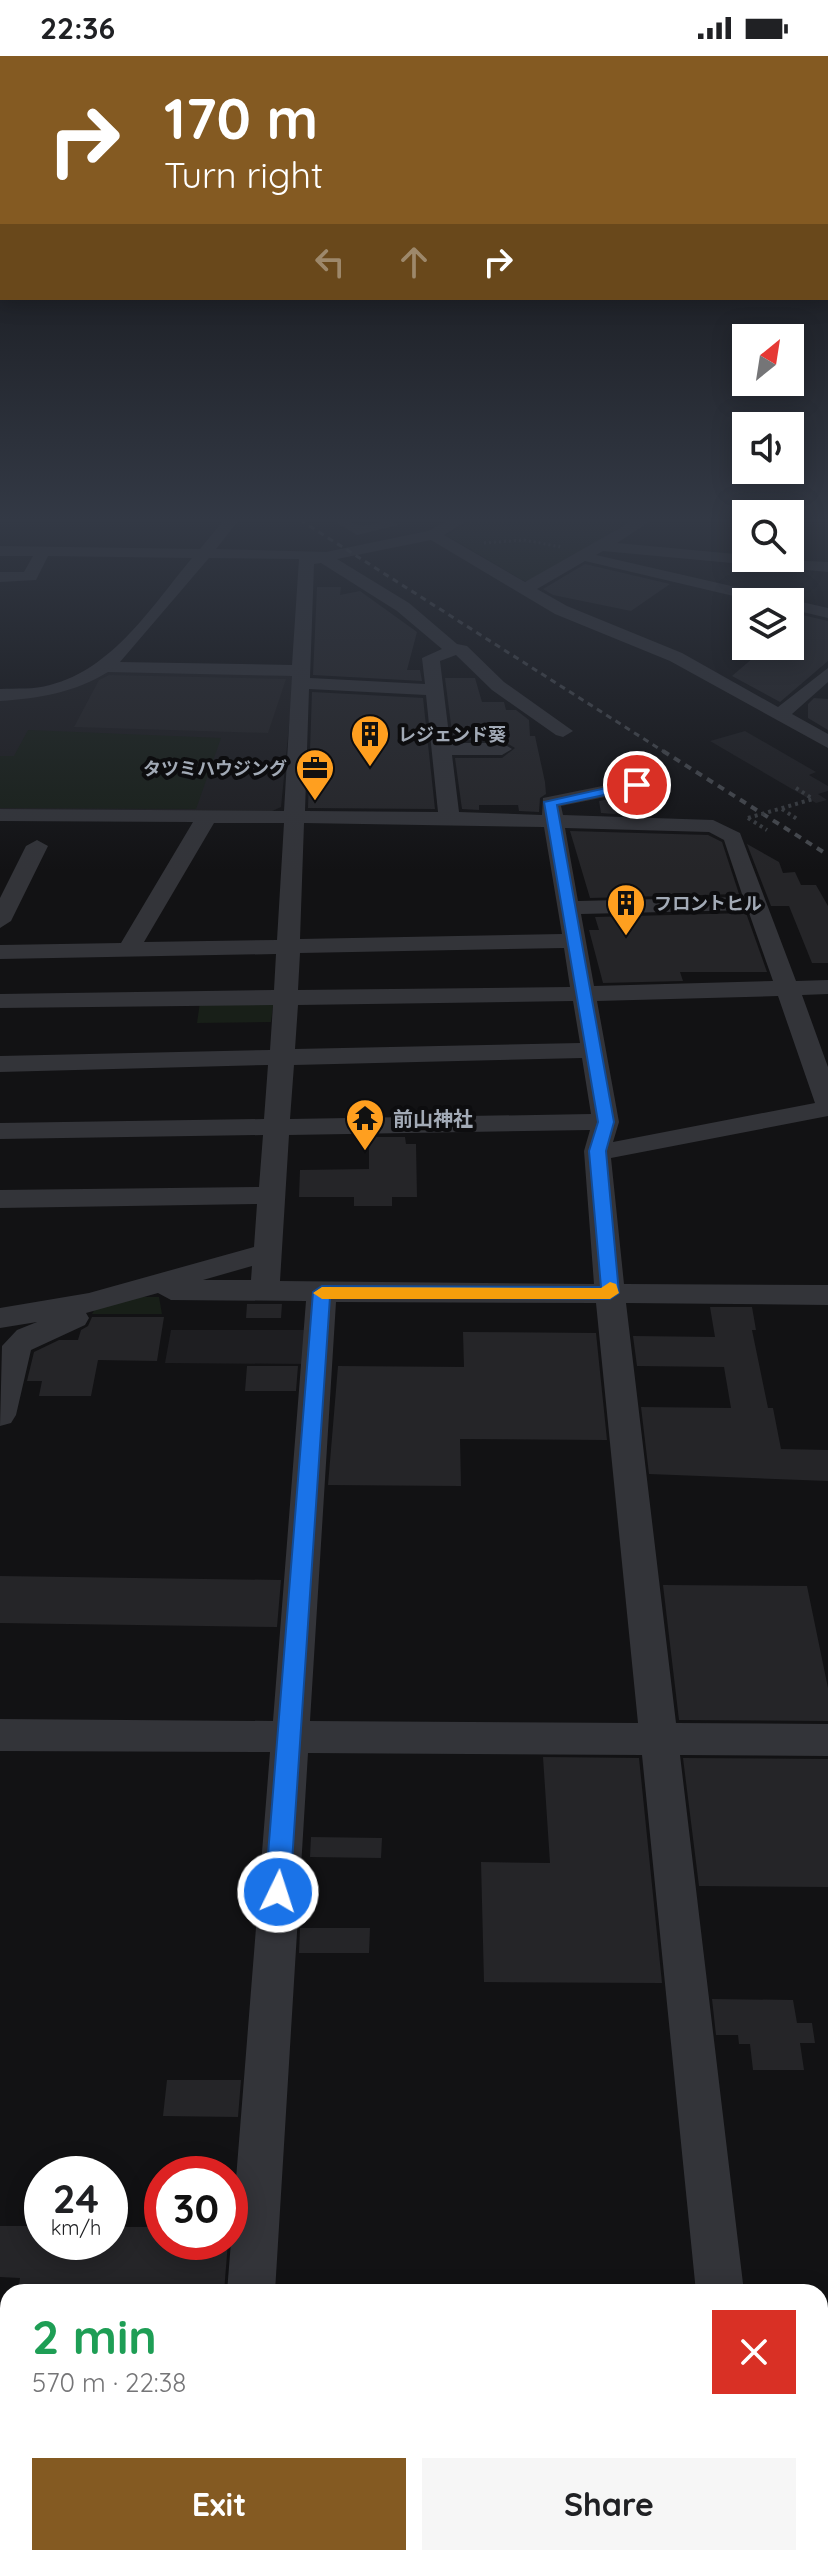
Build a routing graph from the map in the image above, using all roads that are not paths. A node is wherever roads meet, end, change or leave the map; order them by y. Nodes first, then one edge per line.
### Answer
1 (132, 637) edge
2 (301, 637) edge
3 (438, 637) edge
4 (627, 637) edge
5 (452, 649) junction
6 (105, 667) junction
7 (828, 673) edge
8 (299, 677) junction
9 (436, 690) junction
10 (0, 695) edge
11 (780, 715) junction
12 (563, 731) dead end
13 (820, 737) edge
14 (444, 749) junction
15 (502, 749) dead end
16 (828, 761) edge
17 (637, 785) dead end
18 (0, 815) edge
19 (207, 816) junction
20 (292, 816) junction
21 (449, 818) junction
22 (553, 821) junction
23 (37, 846) dead end
24 (756, 903) junction
25 (568, 908) junction
26 (0, 921) edge
27 (573, 941) junction
28 (287, 945) junction
29 (129, 949) junction
30 (0, 952) edge
31 (828, 987) edge
32 (786, 988) junction
33 (583, 994) junction
34 (286, 997) junction
35 (0, 1001) edge
36 (593, 1050) junction
37 (282, 1058) junction
38 (0, 1064) edge
39 (828, 1105) edge
40 (606, 1122) junction
41 (278, 1127) junction
42 (0, 1131) edge
43 (597, 1151) junction
44 (272, 1195) junction
45 (0, 1199) edge
46 (269, 1252) junction
47 (133, 1290) junction
48 (265, 1290) junction
49 (322, 1292) junction
50 (610, 1293) junction
51 (828, 1295) edge
52 (90, 1303) junction
53 (0, 1318) edge
54 (0, 1415) edge
55 (0, 1735) edge
56 (658, 1738) junction
57 (288, 1739) junction
58 (828, 1740) edge
59 (252, 2284) edge
60 (719, 2284) edge

1 - 6 street
2 - 8 street
3 - 5 street
4 - 11 street
5 - 9 street
5 - 12 street
6 - 8 street
6 - 10 street
7 - 11 street
8 - 9 street
8 - 20 street
9 - 14 street
11 - 13 street
13 - 16 street
14 - 15 street
14 - 21 street
17 - 22 street
18 - 19 street
19 - 20 street
19 - 29 street
20 - 21 street
20 - 28 street
21 - 22 street
22 - 24 street
22 - 25 street
23 - 26 street
24 - 25 street
24 - 32 street
25 - 27 street
27 - 28 street
27 - 33 street
28 - 29 street
28 - 34 street
29 - 30 street
31 - 32 street
32 - 33 street
32 - 39 street
33 - 34 street
33 - 36 street
34 - 35 street
34 - 37 street
36 - 37 street
36 - 40 street
37 - 38 street
37 - 41 street
39 - 43 street
40 - 41 street
40 - 43 street
41 - 42 street
41 - 44 street
43 - 50 street
44 - 45 street
44 - 46 street
46 - 47 street
46 - 48 street
47 - 48 street
47 - 52 street
48 - 49 street
49 - 50 street
49 - 57 street
50 - 51 street
50 - 56 street
52 - 53 street
52 - 54 street
55 - 57 street
56 - 57 street
56 - 58 street
56 - 60 street
57 - 59 street

